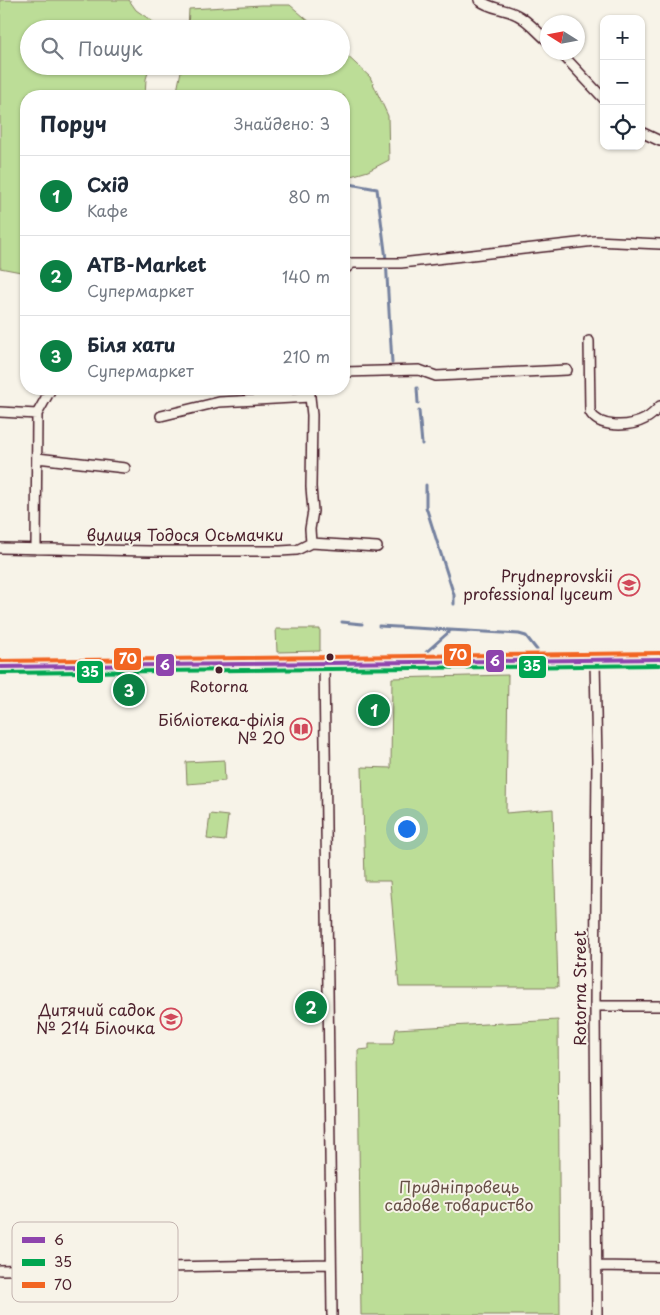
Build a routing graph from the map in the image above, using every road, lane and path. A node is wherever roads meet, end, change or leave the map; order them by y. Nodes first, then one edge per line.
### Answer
1 (479, 0) edge
2 (540, 35) edge
3 (567, 60) edge
4 (600, 95) edge
5 (645, 134) edge
6 (660, 141) edge
7 (660, 244) edge
8 (350, 265) edge
9 (589, 341) dead end
10 (567, 370) dead end
11 (350, 372) edge
12 (48, 395) edge
13 (290, 395) edge
14 (310, 395) edge
15 (660, 406) edge
16 (0, 412) edge
17 (37, 414) junction
18 (161, 416) dead end
19 (37, 458) junction
20 (125, 468) dead end
21 (311, 543) junction
22 (377, 547) dead end
23 (0, 548) edge
24 (36, 549) junction
25 (660, 659) edge
26 (595, 661) junction
27 (324, 663) junction
28 (0, 667) edge
29 (595, 1006) junction
30 (660, 1006) edge
31 (331, 1264) junction
32 (597, 1266) junction
33 (660, 1266) edge
34 (178, 1267) edge
35 (332, 1315) edge
36 (597, 1315) edge

1 - 2 street
3 - 4 street
5 - 6 street
7 - 8 street
9 - 15 street
10 - 11 street
12 - 17 street
13 - 18 street
14 - 21 street
16 - 17 street
17 - 19 street
19 - 20 street
19 - 24 street
21 - 22 street
21 - 24 street, вулиця Тодося Осьмачки
23 - 24 street, вулиця Тодося Осьмачки
25 - 26 street
26 - 27 street
26 - 29 street, Rotorna Street
27 - 28 street
27 - 31 street
29 - 30 street
29 - 32 street, Rotorna Street
31 - 34 street
31 - 35 street
32 - 33 street
32 - 36 street, Rotorna Street

